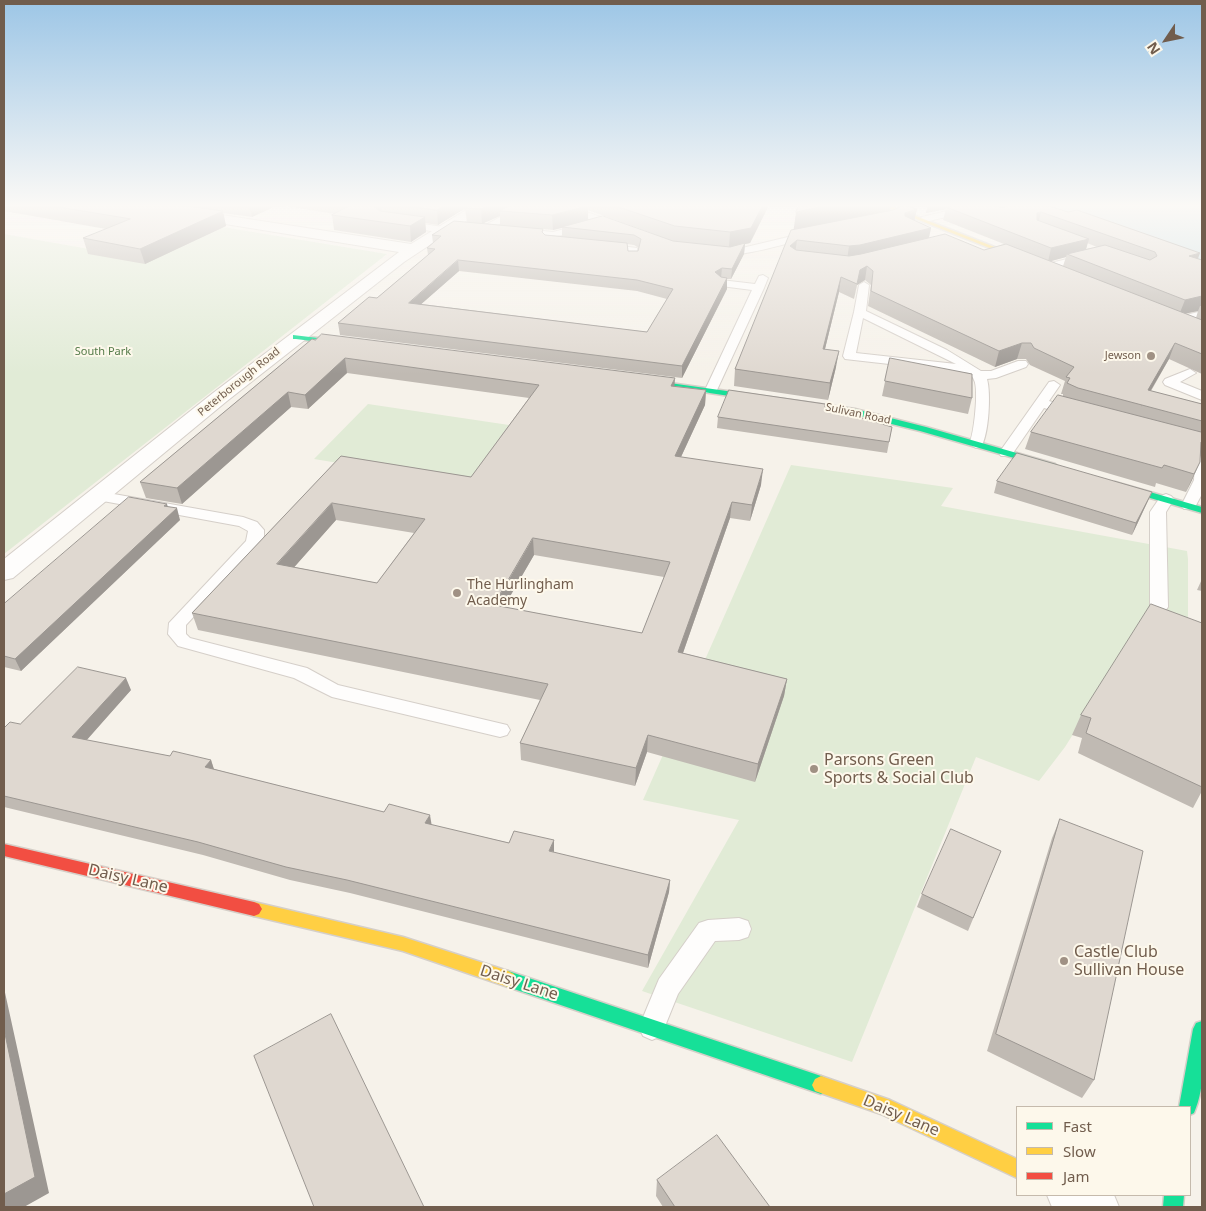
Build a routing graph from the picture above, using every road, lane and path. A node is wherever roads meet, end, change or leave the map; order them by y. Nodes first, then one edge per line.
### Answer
1 (396, 262) edge
2 (1027, 262) edge
3 (1069, 262) edge
4 (1042, 268) junction
5 (1059, 274) edge
6 (722, 283) edge
7 (864, 285) edge
8 (860, 312) junction
9 (1202, 314) edge
10 (1170, 319) joint
11 (1190, 328) edge
12 (296, 337) junction
13 (366, 346) edge
14 (1022, 364) edge
15 (976, 373) junction
16 (1190, 373) edge
17 (629, 379) edge
18 (1054, 384) edge
19 (711, 390) junction
20 (1202, 396) edge
21 (1041, 404) junction
22 (1089, 416) edge
23 (976, 444) junction
24 (1006, 453) junction
25 (1202, 461) edge
26 (1063, 470) edge
27 (1101, 481) edge
28 (97, 496) junction
29 (1166, 499) junction
30 (1196, 508) edge
31 (4, 572) edge
32 (1159, 607) edge
33 (500, 730) dead end
34 (4, 850) edge
35 (738, 929) dead end
36 (652, 1027) junction
37 (1202, 1029) edge
38 (1188, 1106) edge
39 (1016, 1169) edge
40 (1073, 1196) edge
41 (1096, 1207) edge

1 - 12 street, Peterborough Road
2 - 4 street
3 - 4 lane
4 - 5 street
6 - 19 lane
7 - 8 lane
8 - 15 lane
8 - 15 lane
9 - 10 lane
10 - 11 street
12 - 13 street
12 - 28 street, Peterborough Road
14 - 15 lane
15 - 23 lane
16 - 20 lane
17 - 19 street, Sulivan Road
18 - 21 lane
19 - 23 street, Sulivan Road
21 - 22 lane
21 - 24 lane
23 - 24 street, Sulivan Road
24 - 26 street, Sulivan Road
25 - 30 lane
27 - 29 street
28 - 31 street, Peterborough Road
28 - 33 lane
29 - 30 street
29 - 32 lane
34 - 36 street, Daisy Lane
35 - 36 lane
36 - 39 street, Daisy Lane
37 - 38 street
40 - 41 street

